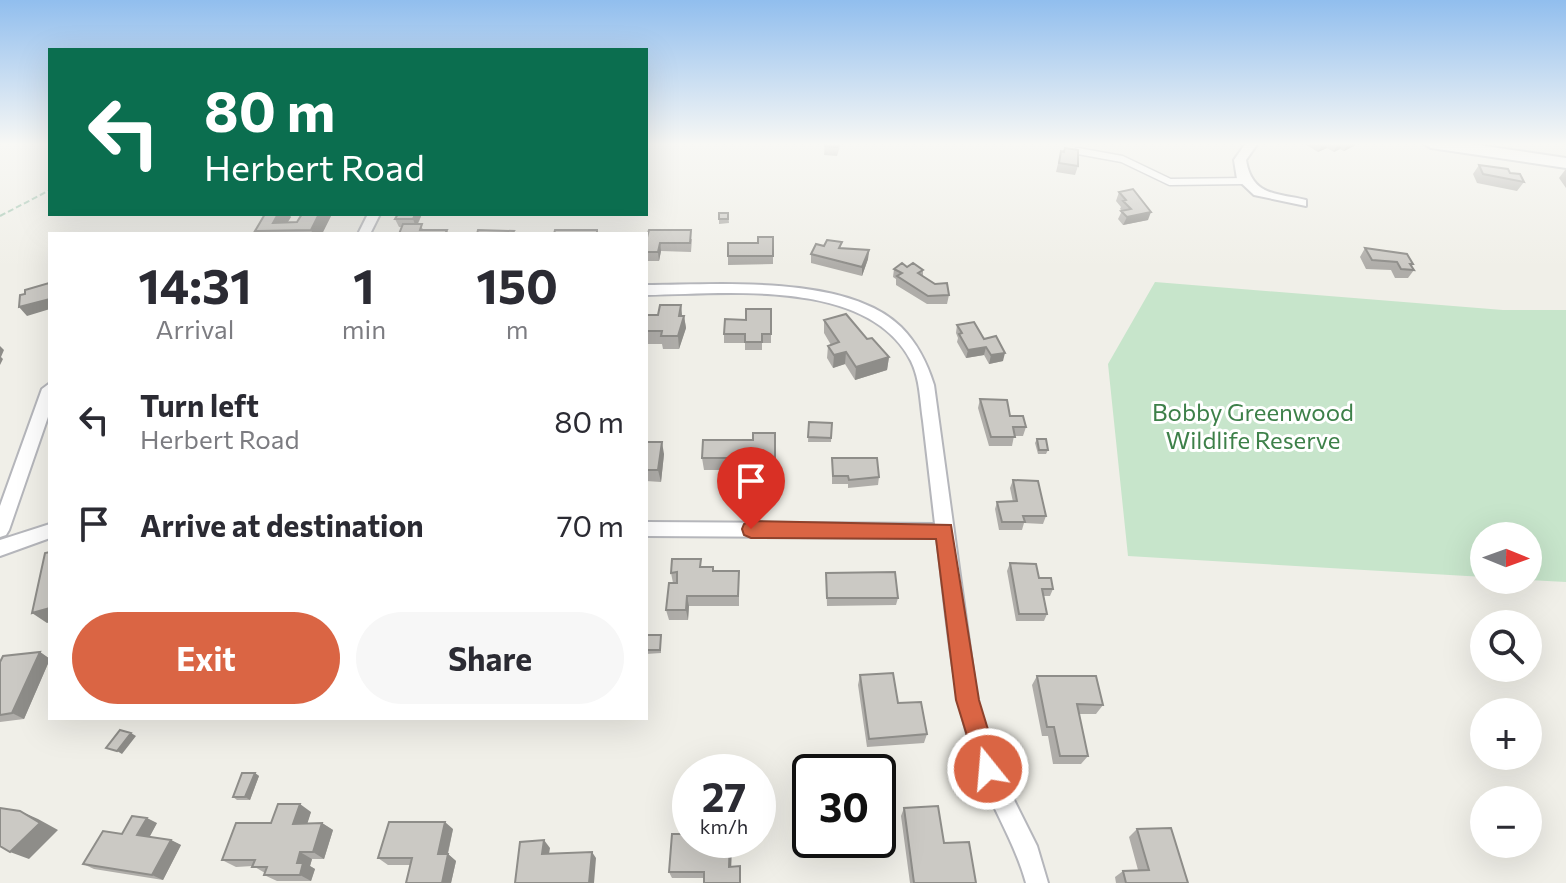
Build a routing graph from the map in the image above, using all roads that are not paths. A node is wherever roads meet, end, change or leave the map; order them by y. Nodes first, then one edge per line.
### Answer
1 (1249, 184) edge
2 (1302, 203) dead end
3 (648, 290) edge
4 (48, 394) edge
5 (648, 529) edge
6 (0, 530) edge
7 (944, 531) junction
8 (48, 532) edge
9 (0, 548) edge
10 (1037, 883) edge

1 - 2 street
3 - 7 street
4 - 6 street
5 - 7 street
7 - 10 street
8 - 9 street

